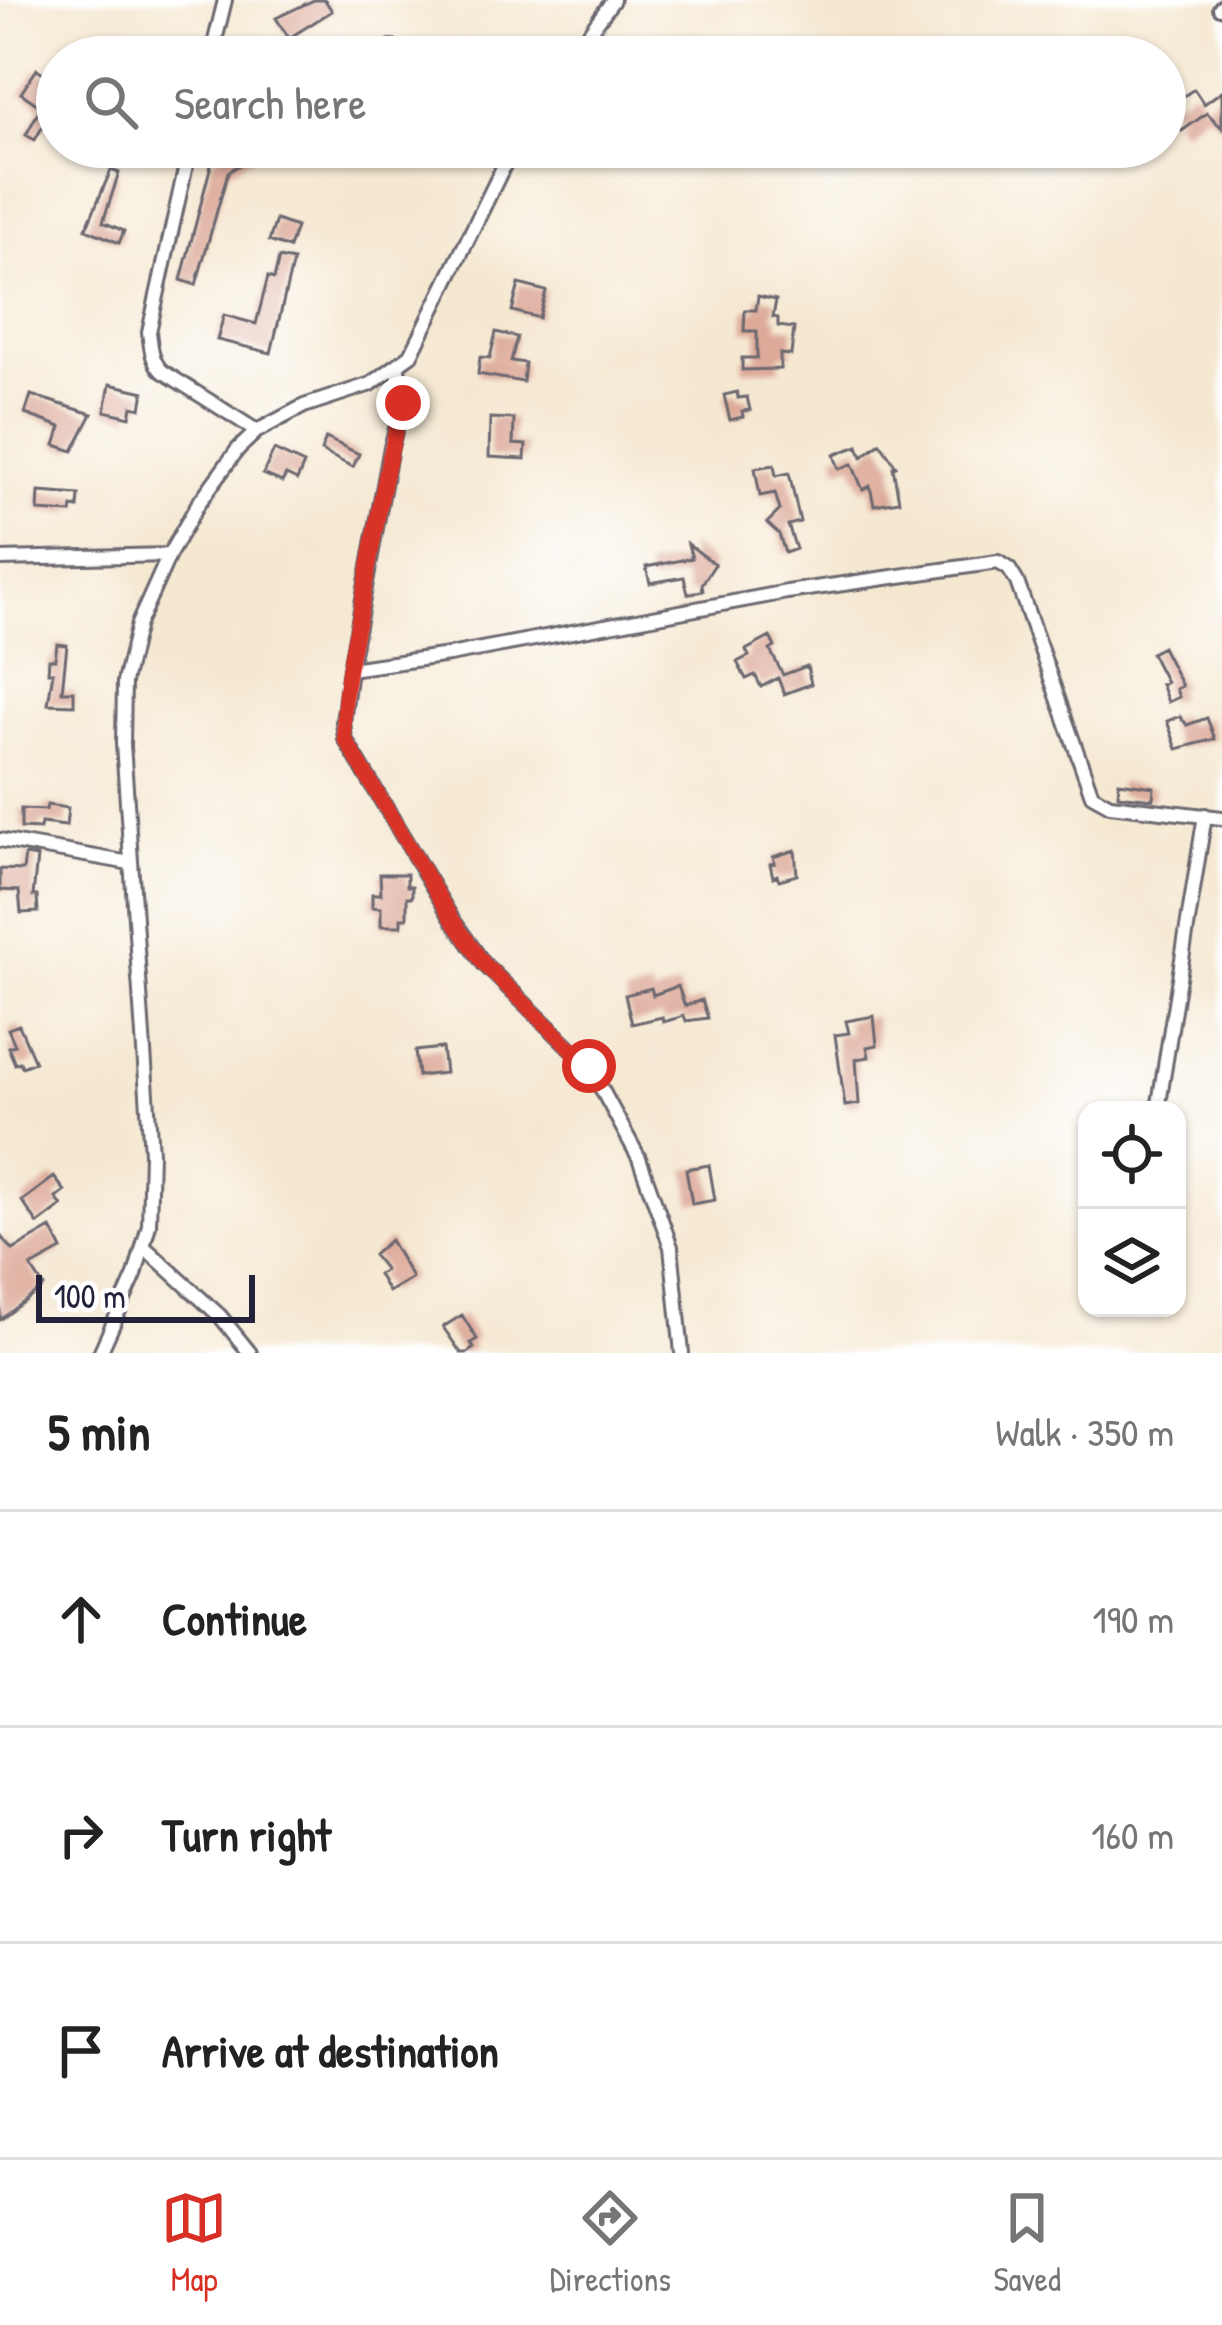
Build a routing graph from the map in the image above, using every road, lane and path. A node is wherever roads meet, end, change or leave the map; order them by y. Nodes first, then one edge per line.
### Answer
1 (226, 0) edge
2 (613, 0) edge
3 (217, 36) edge
4 (587, 36) edge
5 (185, 168) edge
6 (503, 168) edge
7 (398, 368) junction
8 (257, 430) junction
9 (169, 555) junction
10 (0, 559) edge
11 (350, 669) junction
12 (1205, 815) junction
13 (1222, 818) edge
14 (0, 840) edge
15 (130, 863) junction
16 (1159, 1101) edge
17 (143, 1246) junction
18 (100, 1353) edge
19 (250, 1353) edge
20 (682, 1353) edge

1 - 3 street
2 - 4 street
5 - 8 street
6 - 7 street
7 - 8 street
7 - 11 street
8 - 9 street
9 - 10 street
9 - 15 street
11 - 12 street
11 - 20 street
12 - 13 street
12 - 16 street
14 - 15 street
15 - 17 street
17 - 18 street
17 - 19 street

